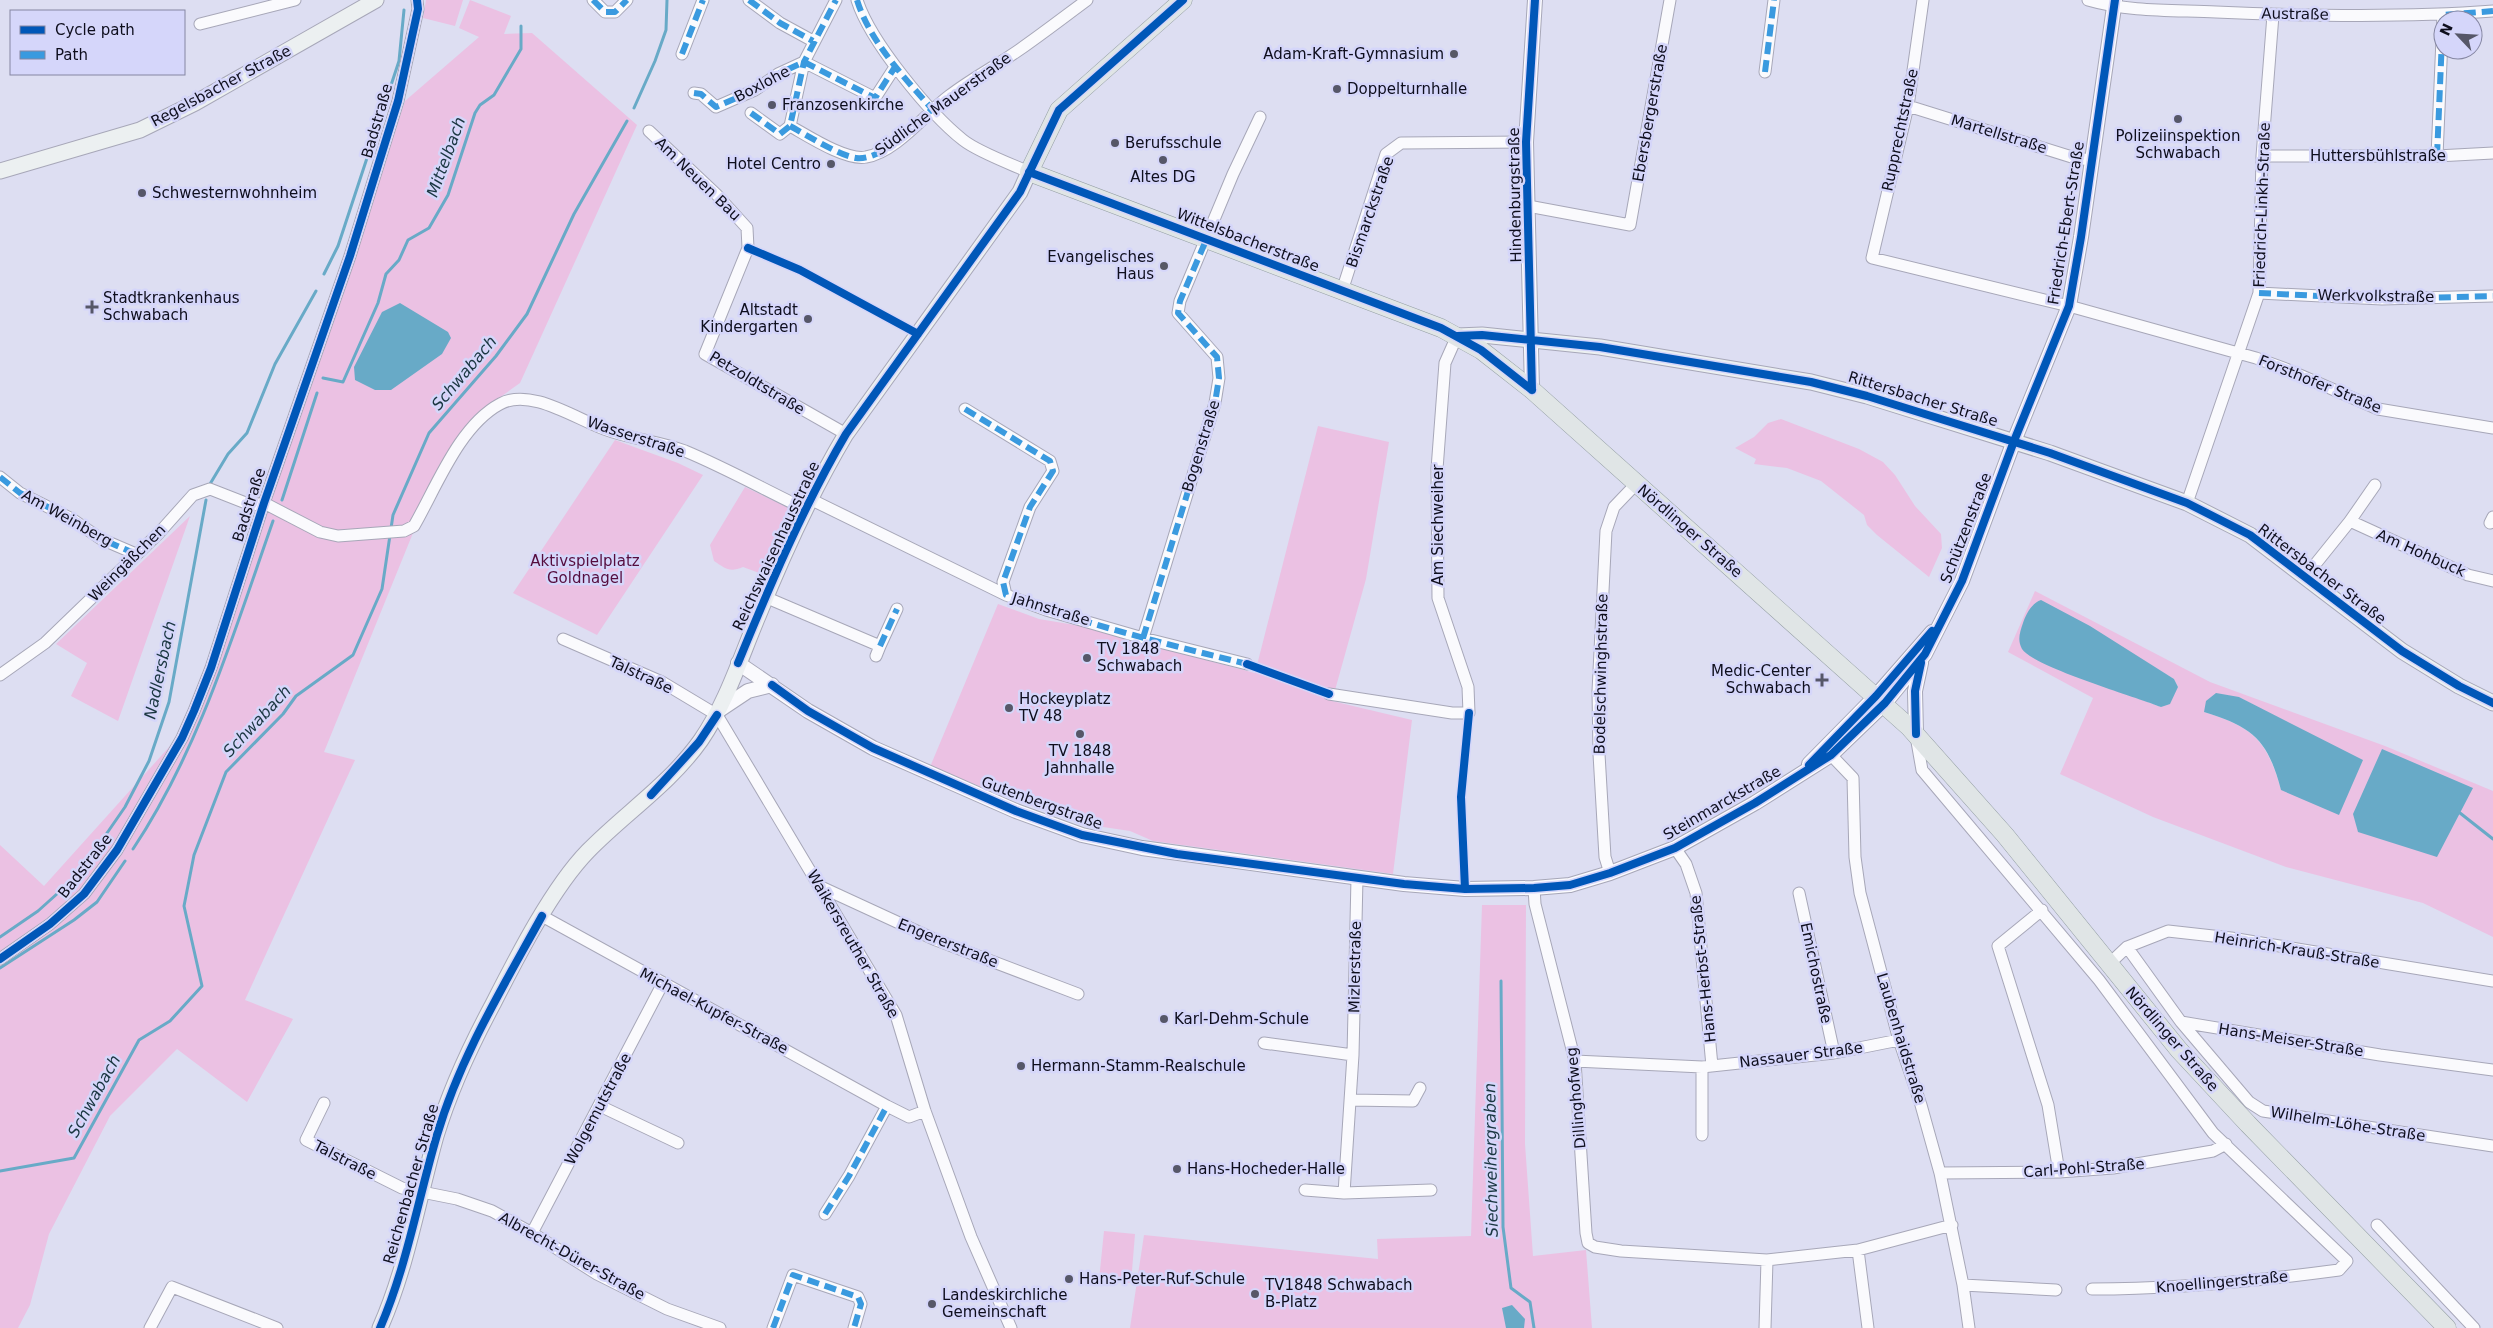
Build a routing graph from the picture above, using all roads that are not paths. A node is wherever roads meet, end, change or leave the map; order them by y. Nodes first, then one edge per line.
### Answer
1 (295, 0) edge
2 (376, 0) edge
3 (417, 0) edge
4 (593, 0) edge
5 (627, 0) edge
6 (703, 0) edge
7 (749, 0) edge
8 (836, 0) edge
9 (857, 0) edge
10 (1087, 0) edge
11 (1183, 0) edge
12 (1535, 0) edge
13 (1670, 0) edge
14 (1774, 0) edge
15 (1923, 0) edge
16 (2088, 0) edge
17 (2227, 0) edge
18 (2114, 4) edge
19 (2226, 12) junction
20 (2273, 15) junction
21 (2433, 15) edge
22 (200, 24) dead end
23 (813, 42) junction
24 (682, 54) dead end
25 (2441, 60) edge
26 (804, 62) junction
27 (895, 67) junction
28 (1765, 72) dead end
29 (694, 92) dead end
30 (1908, 106) junction
31 (932, 109) junction
32 (751, 113) dead end
33 (1260, 118) dead end
34 (790, 126) junction
35 (649, 131) dead end
36 (1526, 142) junction
37 (2493, 153) edge
38 (2262, 156) junction
39 (2437, 156) junction
40 (2091, 160) junction
41 (0, 172) edge
42 (1030, 172) junction
43 (1528, 206) junction
44 (747, 228) joint
45 (1207, 238) junction
46 (1872, 258) joint
47 (1342, 291) junction
48 (2259, 293) junction
49 (2493, 296) edge
50 (2069, 306) junction
51 (1456, 336) junction
52 (1531, 342) junction
53 (2237, 354) junction
54 (1532, 390) junction
55 (965, 409) dead end
56 (2493, 428) edge
57 (846, 434) junction
58 (2014, 441) junction
59 (0, 477) edge
60 (1636, 484) junction
61 (2375, 485) dead end
62 (2186, 502) junction
63 (264, 503) junction
64 (807, 504) junction
65 (2350, 521) junction
66 (136, 554) junction
67 (2305, 577) junction
68 (2493, 581) edge
69 (1006, 595) junction
70 (766, 597) junction
71 (897, 609) dead end
72 (1940, 623) junction
73 (1143, 638) junction
74 (563, 640) dead end
75 (1925, 654) junction
76 (738, 663) junction
77 (1247, 664) dead end
78 (0, 675) edge
79 (772, 685) junction
80 (1329, 694) dead end
81 (1880, 700) junction
82 (2493, 703) edge
83 (718, 713) junction
84 (1916, 734) junction
85 (1831, 755) junction
86 (1804, 771) junction
87 (1675, 848) junction
88 (1610, 873) junction
89 (1357, 878) junction
90 (821, 887) junction
91 (1534, 888) junction
92 (1799, 893) dead end
93 (2042, 910) junction
94 (542, 916) junction
95 (2127, 947) junction
96 (0, 959) edge
97 (2109, 964) junction
98 (2493, 981) edge
99 (663, 984) junction
100 (1078, 994) dead end
101 (2181, 1022) junction
102 (1899, 1040) junction
103 (1264, 1043) dead end
104 (1834, 1053) junction
105 (1353, 1055) junction
106 (1575, 1061) junction
107 (1707, 1066) junction
108 (2493, 1070) edge
109 (1420, 1088) dead end
110 (1350, 1100) junction
111 (324, 1103) dead end
112 (600, 1106) junction
113 (887, 1106) junction
114 (925, 1111) junction
115 (1702, 1135) dead end
116 (678, 1143) dead end
117 (2226, 1144) junction
118 (2493, 1146) edge
119 (2059, 1172) junction
120 (1940, 1173) junction
121 (1305, 1190) dead end
122 (1431, 1190) dead end
123 (422, 1192) junction
124 (1344, 1193) junction
125 (825, 1214) dead end
126 (1952, 1225) junction
127 (2377, 1226) dead end
128 (532, 1233) junction
129 (1858, 1250) junction
130 (1767, 1260) junction
131 (2347, 1261) joint
132 (1964, 1285) junction
133 (2092, 1289) dead end
134 (2056, 1290) dead end
135 (272, 1327) edge
136 (150, 1328) edge
137 (380, 1328) edge
138 (720, 1328) edge
139 (773, 1328) edge
140 (854, 1328) edge
141 (1011, 1328) edge
142 (1765, 1328) edge
143 (1868, 1328) edge
144 (1969, 1328) edge
145 (2447, 1328) edge
146 (2474, 1328) edge

1 - 22 street
2 - 41 main road, Regelsbacher Straße
3 - 63 street, Badstraße
4 - 5 street
6 - 24 street
7 - 23 street
8 - 23 street, Boxlohe
9 - 27 street
10 - 31 street, Südliche Mauerstraße
11 - 42 main road
12 - 36 street, Hindenburgstraße
13 - 43 street, Ebersbergerstraße
14 - 28 street
15 - 30 street, Rupprechtstraße
16 - 18 street, Austraße
17 - 19 street
18 - 19 street, Austraße
18 - 40 street, Friedrich-Ebert-Straße
19 - 20 street, Austraße
20 - 21 street, Austraße
20 - 38 street, Friedrich-Linkh-Straße
23 - 26 street, Boxlohe
25 - 39 street
26 - 27 street
26 - 29 street, Boxlohe
26 - 34 street, Boxlohe
27 - 31 street
30 - 40 street, Martellstraße
30 - 46 street, Rupprechtstraße
31 - 34 street, Südliche Mauerstraße
31 - 42 street
32 - 34 street, Boxlohe
33 - 45 street
35 - 44 street, Am Neuen Bau
36 - 43 street, Hindenburgstraße
36 - 47 street, Bismarckstraße
37 - 39 street, Huttersbühlstraße
38 - 39 street, Huttersbühlstraße
38 - 48 street, Friedrich-Linkh-Straße
40 - 50 street, Friedrich-Ebert-Straße
42 - 45 main road, Wittelsbacherstraße
42 - 57 main road, Reichswaisenhausstraße
43 - 52 street, Hindenburgstraße
44 - 57 street, Petzoldtstraße
45 - 47 main road, Wittelsbacherstraße
45 - 73 street, Bogenstraße
46 - 50 street, Forsthofer Straße
47 - 51 main road, Wittelsbacherstraße
48 - 49 street, Werkvolkstraße
48 - 53 street, Friedrich-Linkh-Straße
50 - 53 street, Forsthofer Straße
50 - 58 street, Friedrich-Ebert-Straße
51 - 52 main road, Rittersbacher Straße
51 - 54 main road, Nördlinger Straße
51 - 80 street, Am Siechweiher
52 - 54 street, Hindenburgstraße
52 - 58 main road, Rittersbacher Straße
53 - 56 street, Forsthofer Straße
53 - 62 street, Friedrich-Linkh-Straße
54 - 60 main road, Nördlinger Straße
55 - 69 street, Jahnstraße
57 - 64 main road, Reichswaisenhausstraße
58 - 62 main road, Rittersbacher Straße
58 - 72 street, Schützenstraße
59 - 66 street, Am Weinberg
60 - 81 main road, Nördlinger Straße
60 - 88 street, Bodelschwinghstraße
61 - 65 street
62 - 67 main road, Rittersbacher Straße
63 - 64 street, Wasserstraße
63 - 66 street, Weingäßchen
63 - 96 street, Badstraße
64 - 69 street, Reichswaisenhausstraße
64 - 70 main road, Reichswaisenhausstraße
65 - 67 street
65 - 68 street, Am Hohbuck
66 - 78 street, Weingäßchen
67 - 82 main road, Rittersbacher Straße
69 - 73 street, Jahnstraße
70 - 71 street
70 - 76 main road, Reichswaisenhausstraße
72 - 75 street, Schützenstraße
72 - 81 street, Schützenstraße
73 - 77 street, Jahnstraße
74 - 83 street, Talstraße
75 - 81 street, Schützenstraße
75 - 84 street, Schützenstraße
76 - 79 street, Gutenbergstraße
76 - 83 main road, Reichswaisenhausstraße
79 - 83 street
79 - 89 street, Gutenbergstraße
81 - 84 main road, Nördlinger Straße
81 - 85 street, Steinmarckstraße
81 - 86 street, Steinmarckstraße
83 - 90 street, Waikersreuther Straße
83 - 94 main road, Reichenbacher Straße
84 - 93 street, Nördlinger Straße
84 - 97 main road, Nördlinger Straße
85 - 86 street, Steinmarckstraße
85 - 102 street, Laubenhaidstraße
86 - 87 street, Steinmarckstraße
87 - 88 street, Steinmarckstraße
87 - 107 street, Hans-Herbst-Straße
88 - 91 street, Steinmarckstraße
89 - 91 street, Steinmarckstraße
89 - 105 street, Mizlerstraße
90 - 100 street, Engererstraße
90 - 114 street, Waikersreuther Straße
91 - 106 street, Dillinghofweg
92 - 104 street, Emichostraße
93 - 117 street, Nördlinger Straße
93 - 119 street
94 - 99 street, Michael-Kupfer-Straße
94 - 123 main road, Reichenbacher Straße
95 - 97 street, Heinrich-Krauß-Straße
95 - 98 street, Heinrich-Krauß-Straße
95 - 101 street
97 - 145 main road, Nördlinger Straße
99 - 112 street, Wolgemutstraße
99 - 113 street, Michael-Kupfer-Straße
101 - 108 street, Hans-Meiser-Straße
101 - 118 street, Wilhelm-Löhe-Straße
102 - 104 street, Nassauer Straße
102 - 120 street, Laubenhaidstraße
103 - 105 street
104 - 107 street, Nassauer Straße
105 - 110 street, Mizlerstraße
106 - 107 street, Nassauer Straße
106 - 130 street, Dillinghofweg
107 - 115 street
109 - 110 street
110 - 124 street, Mizlerstraße
111 - 123 street, Talstraße
112 - 116 street
112 - 128 street, Wolgemutstraße
113 - 114 street, Michael-Kupfer-Straße
113 - 125 street
114 - 141 street, Waikersreuther Straße
117 - 119 street, Carl-Pohl-Straße
117 - 131 street, Nördlinger Straße
119 - 120 street, Carl-Pohl-Straße
120 - 126 street, Laubenhaidstraße
121 - 124 street
122 - 124 street
123 - 128 street, Albrecht-Dürer-Straße
123 - 137 main road, Reichenbacher Straße
126 - 129 street
126 - 132 street, Laubenhaidstraße
127 - 146 street
128 - 138 street, Albrecht-Dürer-Straße
129 - 130 street
129 - 143 street
130 - 142 street
131 - 133 street, Knoellingerstraße
132 - 134 street
132 - 144 street, Laubenhaidstraße
135 - 136 street
139 - 140 street

